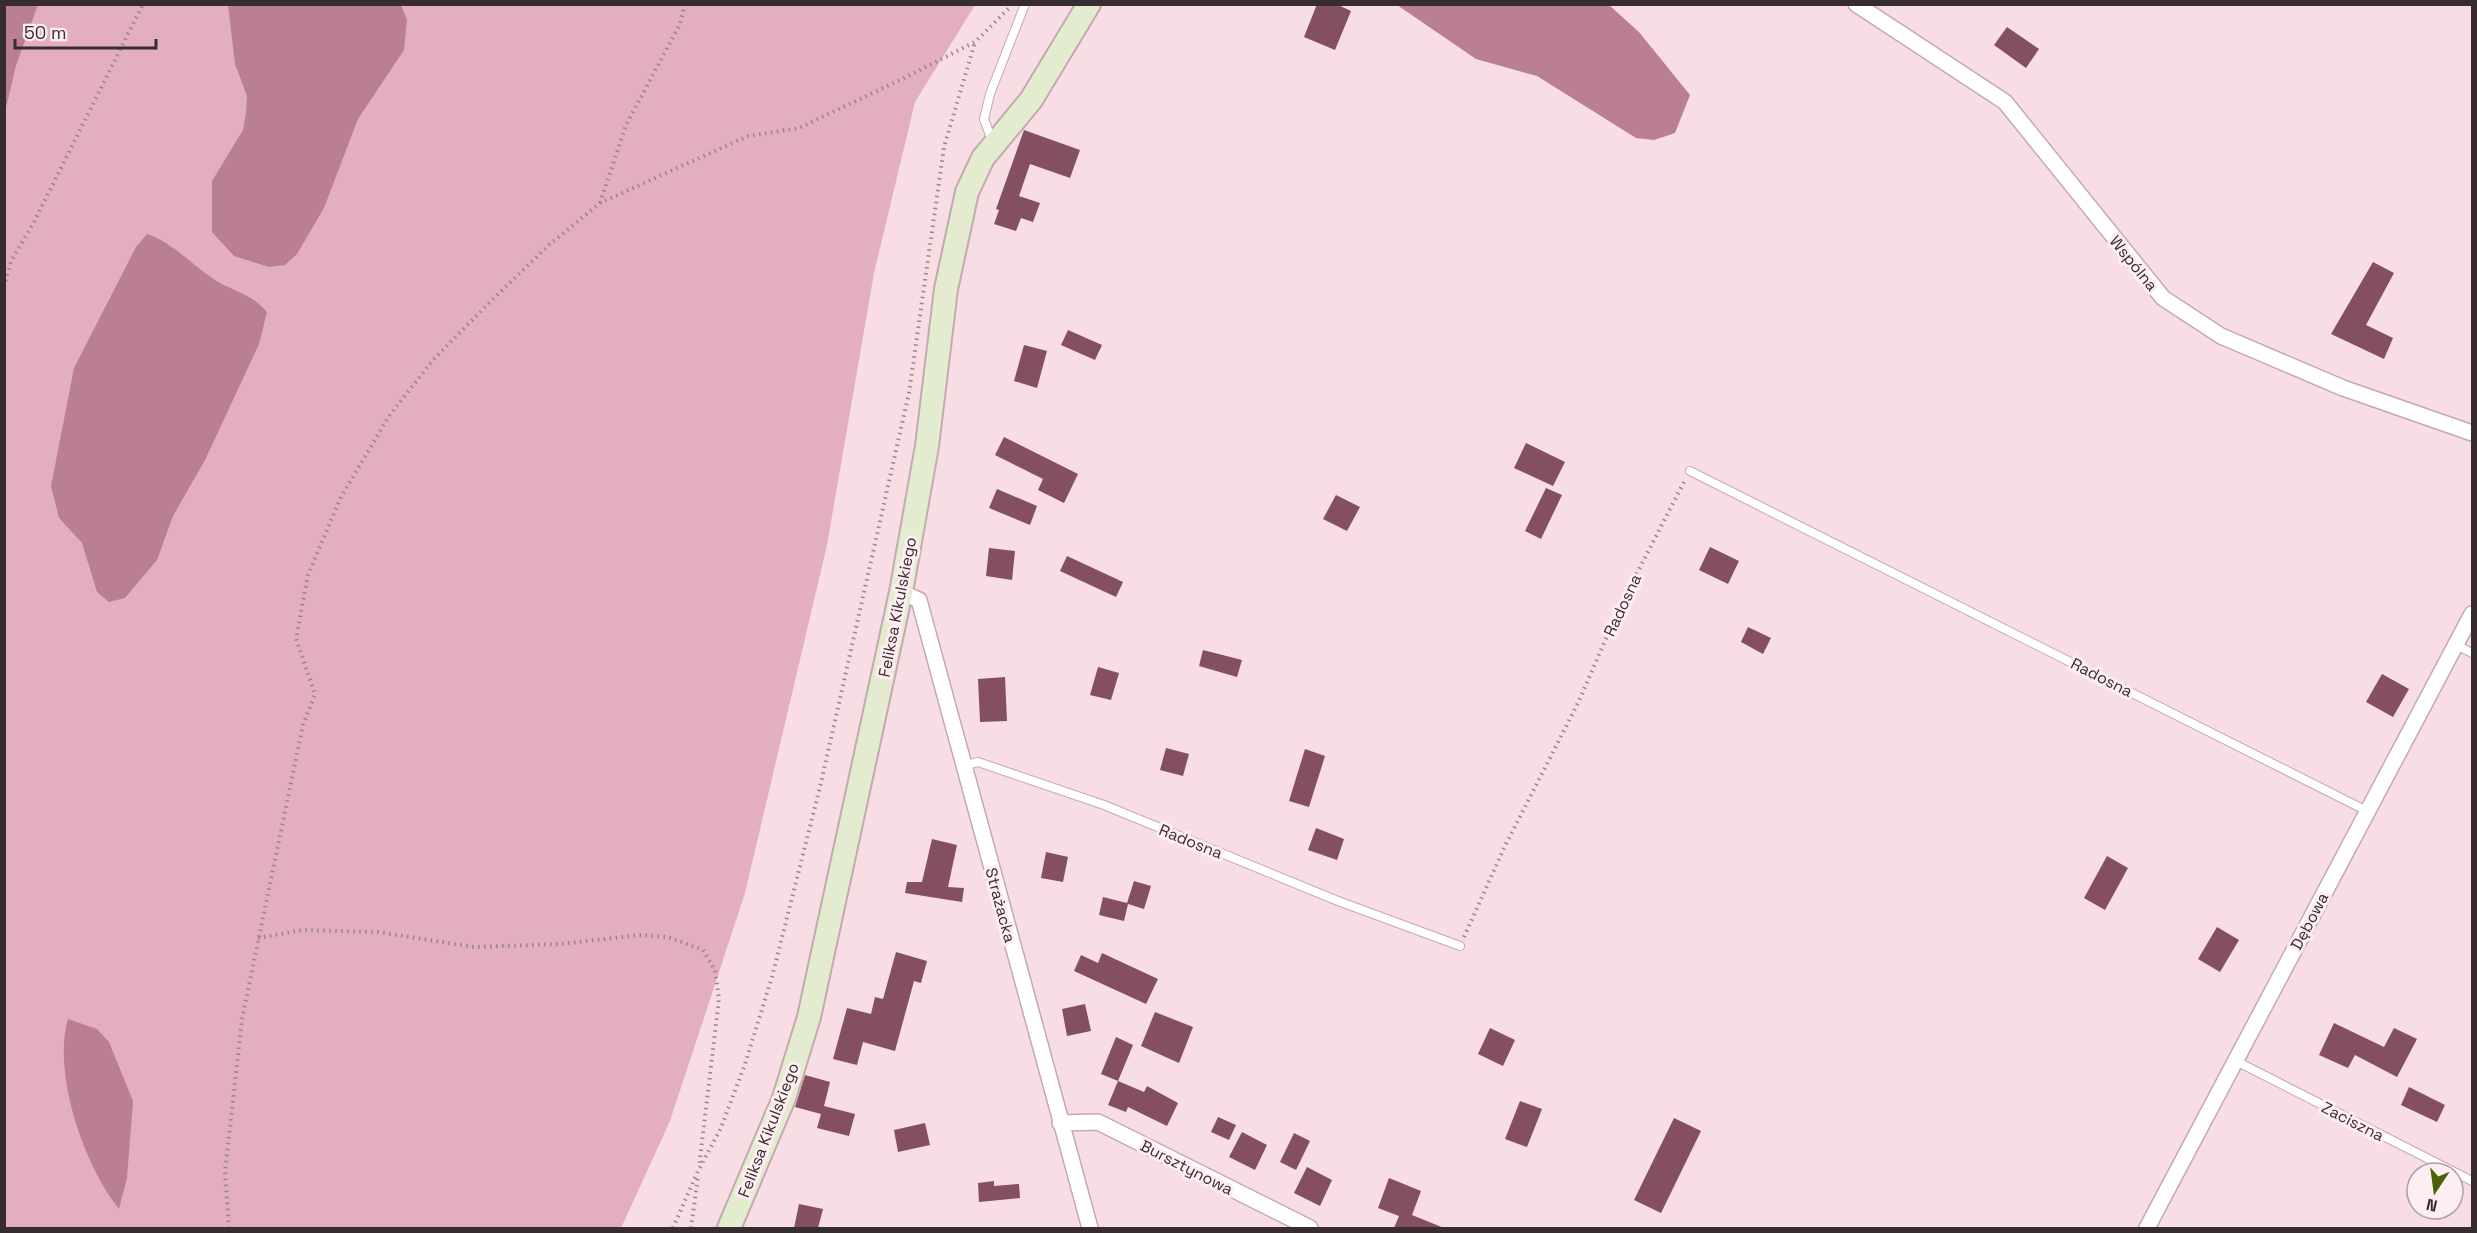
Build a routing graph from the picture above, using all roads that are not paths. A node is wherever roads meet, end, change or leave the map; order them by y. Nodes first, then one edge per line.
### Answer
1 (1025, 4) edge
2 (1089, 4) edge
3 (1856, 4) edge
4 (993, 144) junction
5 (2472, 433) edge
6 (1690, 471) road end
7 (901, 592) junction
8 (2472, 614) edge
9 (2456, 645) junction
10 (2472, 653) edge
11 (962, 766) junction
12 (2367, 811) junction
13 (1460, 946) road end
14 (2234, 1060) junction
15 (1060, 1123) junction
16 (2472, 1181) edge
17 (729, 1228) edge
18 (1090, 1228) edge
19 (1310, 1228) edge
20 (2147, 1228) edge

1 - 4 lane
2 - 4 main road, Feliksa Kikulskiego
3 - 5 street, Wspólna
4 - 7 main road, Feliksa Kikulskiego
6 - 12 lane, Radosna
7 - 11 street, Strażacka
7 - 17 main road, Feliksa Kikulskiego
8 - 9 street, Dębowa
9 - 10 lane
9 - 12 street, Dębowa
11 - 13 lane, Radosna
11 - 15 street, Strażacka
12 - 14 street, Dębowa
14 - 16 lane, Zaciszna
14 - 20 street, Dębowa
15 - 18 street, Strażacka
15 - 19 street, Bursztynowa

